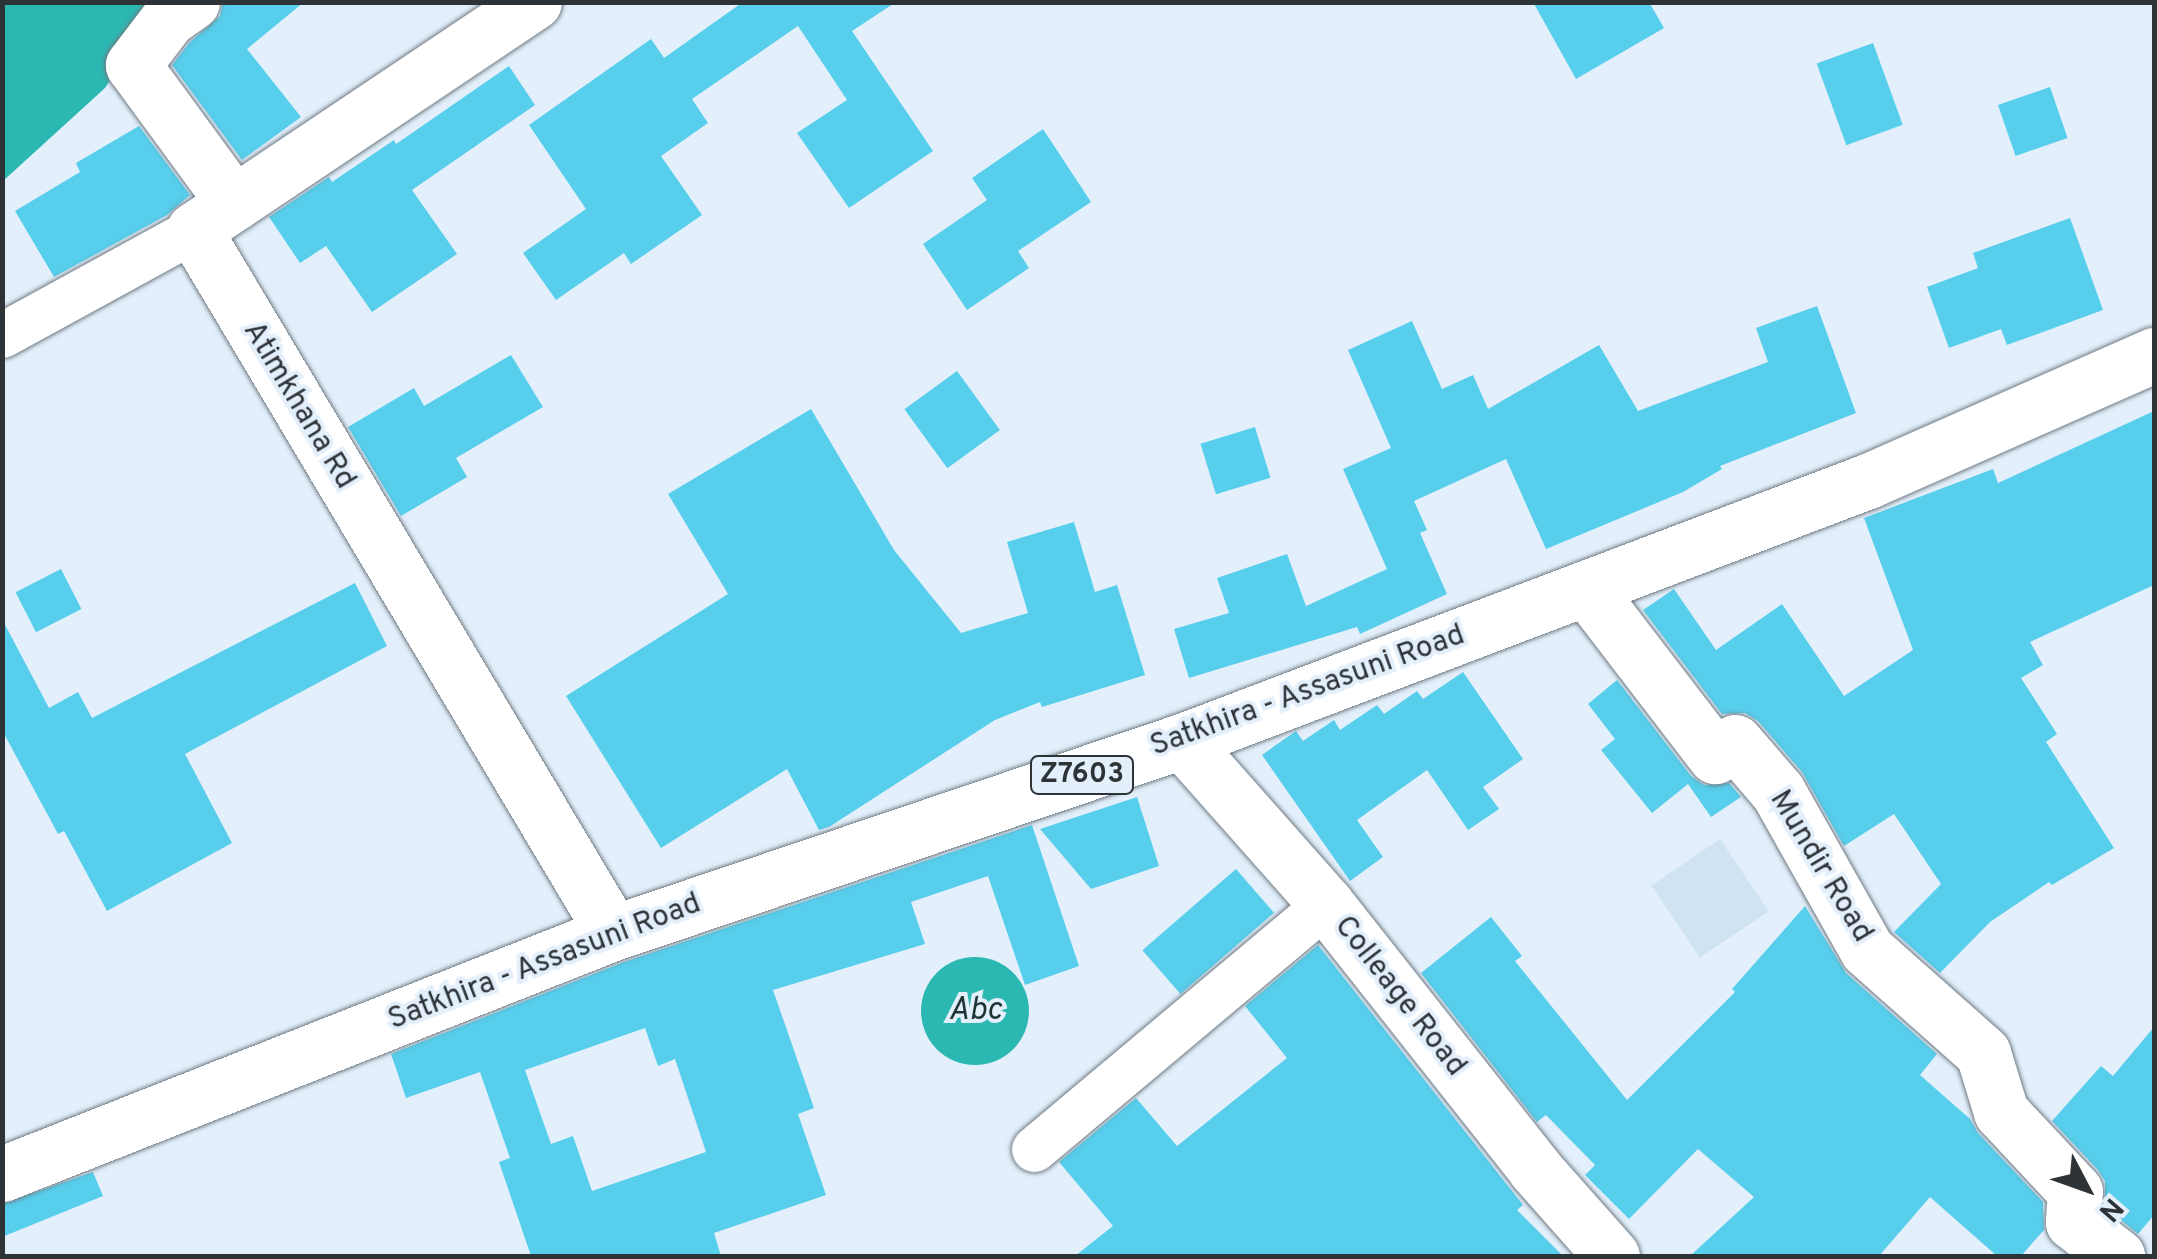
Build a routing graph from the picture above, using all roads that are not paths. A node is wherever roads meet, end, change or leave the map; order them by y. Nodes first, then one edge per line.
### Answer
1 (192, 2) edge
2 (534, 2) edge
3 (214, 217) junction
4 (2, 334) edge
5 (2154, 355) edge
6 (1586, 588) junction
7 (1182, 741) junction
8 (1326, 904) junction
9 (613, 933) junction
10 (1034, 1149) dead end
11 (2, 1174) edge
12 (1612, 1256) edge
13 (2117, 1256) edge

1 - 3 street, Atimkhana Rd
2 - 3 street
3 - 4 street
3 - 9 street, Atimkhana Rd
5 - 6 street, Satkhira - Assasuni Road / Z7603
6 - 7 street, Satkhira - Assasuni Road / Z7603
6 - 13 street, Mundir Road
7 - 8 street, Colleage Road
7 - 9 street, Satkhira - Assasuni Road / Z7603
8 - 10 street
8 - 12 street, Colleage Road
9 - 11 street, Satkhira - Assasuni Road / Z7603

